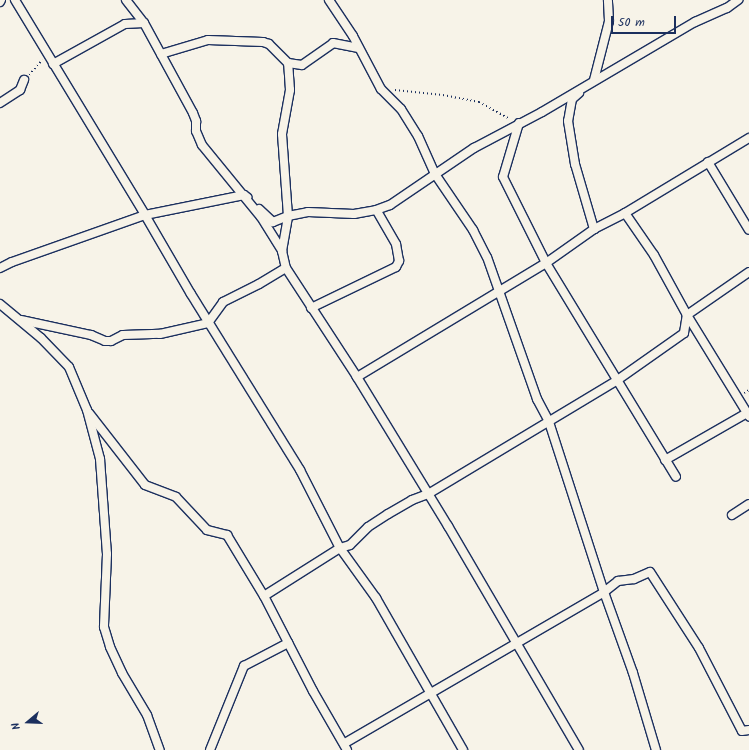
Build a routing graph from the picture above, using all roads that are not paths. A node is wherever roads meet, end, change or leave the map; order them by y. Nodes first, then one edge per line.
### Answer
1 (15, 0) edge
2 (126, 0) edge
3 (329, 0) edge
4 (608, 0) edge
5 (738, 0) edge
6 (144, 23) junction
7 (359, 48) junction
8 (161, 54) junction
9 (288, 63) junction
10 (53, 64) junction
11 (595, 79) junction
12 (24, 80) road end
13 (0, 103) edge
14 (519, 123) junction
15 (749, 138) edge
16 (708, 162) junction
17 (434, 174) junction
18 (244, 195) junction
19 (376, 210) junction
20 (625, 213) junction
21 (145, 215) junction
22 (288, 216) junction
23 (594, 229) junction
24 (749, 230) edge
25 (282, 251) junction
26 (546, 263) junction
27 (0, 268) edge
28 (286, 268) junction
29 (749, 272) edge
30 (500, 290) junction
31 (0, 304) edge
32 (311, 308) junction
33 (687, 315) junction
34 (20, 320) junction
35 (208, 323) junction
36 (357, 377) junction
37 (616, 381) junction
38 (87, 410) junction
39 (748, 414) edge
40 (549, 422) junction
41 (665, 460) junction
42 (676, 477) dead end
43 (428, 494) junction
44 (749, 504) edge
45 (732, 515) dead end
46 (340, 548) junction
47 (604, 592) junction
48 (264, 596) junction
49 (288, 643) junction
50 (518, 644) junction
51 (429, 693) junction
52 (749, 730) edge
53 (346, 747) edge
54 (160, 750) edge
55 (210, 750) edge
56 (463, 750) edge
57 (579, 750) edge
58 (656, 750) edge

1 - 10 street
2 - 6 street
3 - 7 street
4 - 11 street
5 - 11 street
6 - 8 street
6 - 10 street
7 - 9 street
7 - 17 street
8 - 9 street
8 - 18 street
9 - 22 street
10 - 21 street
11 - 14 street
11 - 23 street
12 - 13 street
14 - 17 street
14 - 26 street
15 - 16 street
16 - 20 street
16 - 24 street
17 - 19 street
17 - 30 street
18 - 21 street
18 - 22 street
18 - 25 street
19 - 22 street
19 - 32 street
20 - 23 street
20 - 33 street
21 - 27 street
21 - 35 street
22 - 25 street
23 - 26 street
25 - 28 street
26 - 30 street
26 - 37 street
28 - 32 street
28 - 35 street
29 - 33 street
30 - 36 street
30 - 40 street
31 - 34 street
32 - 36 street
33 - 37 street
33 - 39 street
34 - 35 street
34 - 38 street
35 - 46 street
36 - 43 street
37 - 40 street
37 - 41 street
38 - 48 street
38 - 54 street
39 - 41 street
40 - 43 street
40 - 47 street
41 - 42 street
43 - 46 street
43 - 50 street
44 - 45 street
46 - 48 street
46 - 51 street
47 - 50 street
47 - 52 street
47 - 58 street
48 - 49 street
49 - 53 street
49 - 55 street
50 - 51 street
50 - 57 street
51 - 53 street
51 - 56 street

